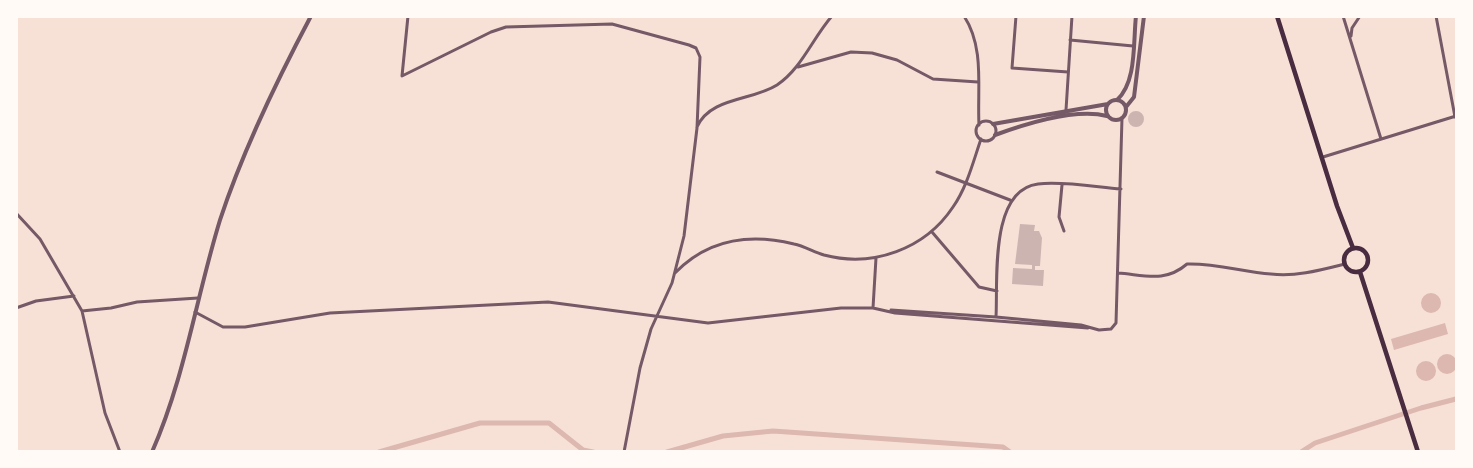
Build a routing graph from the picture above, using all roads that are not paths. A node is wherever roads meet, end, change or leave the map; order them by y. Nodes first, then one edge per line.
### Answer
1 (311, 16) edge
2 (408, 16) edge
3 (832, 16) edge
4 (964, 16) edge
5 (1016, 16) edge
6 (1072, 16) edge
7 (1136, 16) edge
8 (1144, 16) edge
9 (1277, 16) edge
10 (1343, 16) edge
11 (1360, 16) edge
12 (1436, 16) edge
13 (1070, 40) junction
14 (1351, 40) junction
15 (1133, 46) junction
16 (798, 67) junction
17 (1068, 72) junction
18 (978, 82) junction
19 (1117, 100) junction
20 (1108, 104) junction
21 (1126, 107) junction
22 (1066, 110) junction
23 (1107, 116) junction
24 (1456, 117) edge
25 (1122, 118) junction
26 (993, 124) junction
27 (979, 125) junction
28 (697, 128) junction
29 (995, 135) junction
30 (981, 139) junction
31 (1381, 139) junction
32 (1323, 157) junction
33 (937, 172) dead end
34 (966, 183) junction
35 (1062, 185) junction
36 (1121, 189) junction
37 (1010, 200) junction
38 (16, 213) edge
39 (1064, 231) dead end
40 (932, 232) junction
41 (1353, 248) junction
42 (876, 258) junction
43 (1345, 264) junction
44 (1360, 272) junction
45 (674, 273) junction
46 (1118, 273) junction
47 (998, 291) junction
48 (74, 296) junction
49 (198, 298) junction
50 (16, 308) edge
51 (873, 308) junction
52 (82, 311) junction
53 (890, 311) junction
54 (195, 312) junction
55 (657, 315) junction
56 (996, 317) junction
57 (1089, 328) junction
58 (624, 449) edge
59 (120, 452) edge
60 (152, 452) edge
61 (1418, 452) edge

1 - 49 street
2 - 28 street
3 - 16 street
4 - 18 street
5 - 17 street
6 - 13 street
7 - 15 street
8 - 21 street
9 - 32 main road
10 - 14 street
11 - 14 street
12 - 24 street
13 - 15 street
13 - 17 street
14 - 31 street
15 - 19 street
16 - 18 street
16 - 28 street
17 - 22 street
18 - 27 street
19 - 20 street
19 - 21 street
20 - 22 street
20 - 23 street
21 - 25 street
22 - 26 street
23 - 25 street
23 - 29 street
24 - 31 street
25 - 36 street
26 - 27 street
26 - 29 street
27 - 30 street
28 - 45 street
29 - 30 street
30 - 34 street
31 - 32 street
32 - 41 main road
33 - 34 street
34 - 37 street
34 - 40 street
35 - 36 street
35 - 37 street
35 - 39 street
36 - 46 street
37 - 47 street
38 - 48 street
40 - 42 street
40 - 47 street
41 - 43 main road
41 - 44 main road
42 - 45 street
42 - 51 street
43 - 44 main road
43 - 46 street
44 - 61 main road
45 - 55 street
46 - 57 street
47 - 56 street
48 - 50 street
48 - 52 street
49 - 52 street
49 - 54 street
51 - 53 street
51 - 55 street
52 - 59 street
53 - 56 street
53 - 57 street
54 - 55 street
54 - 60 street
55 - 58 street
56 - 57 street

